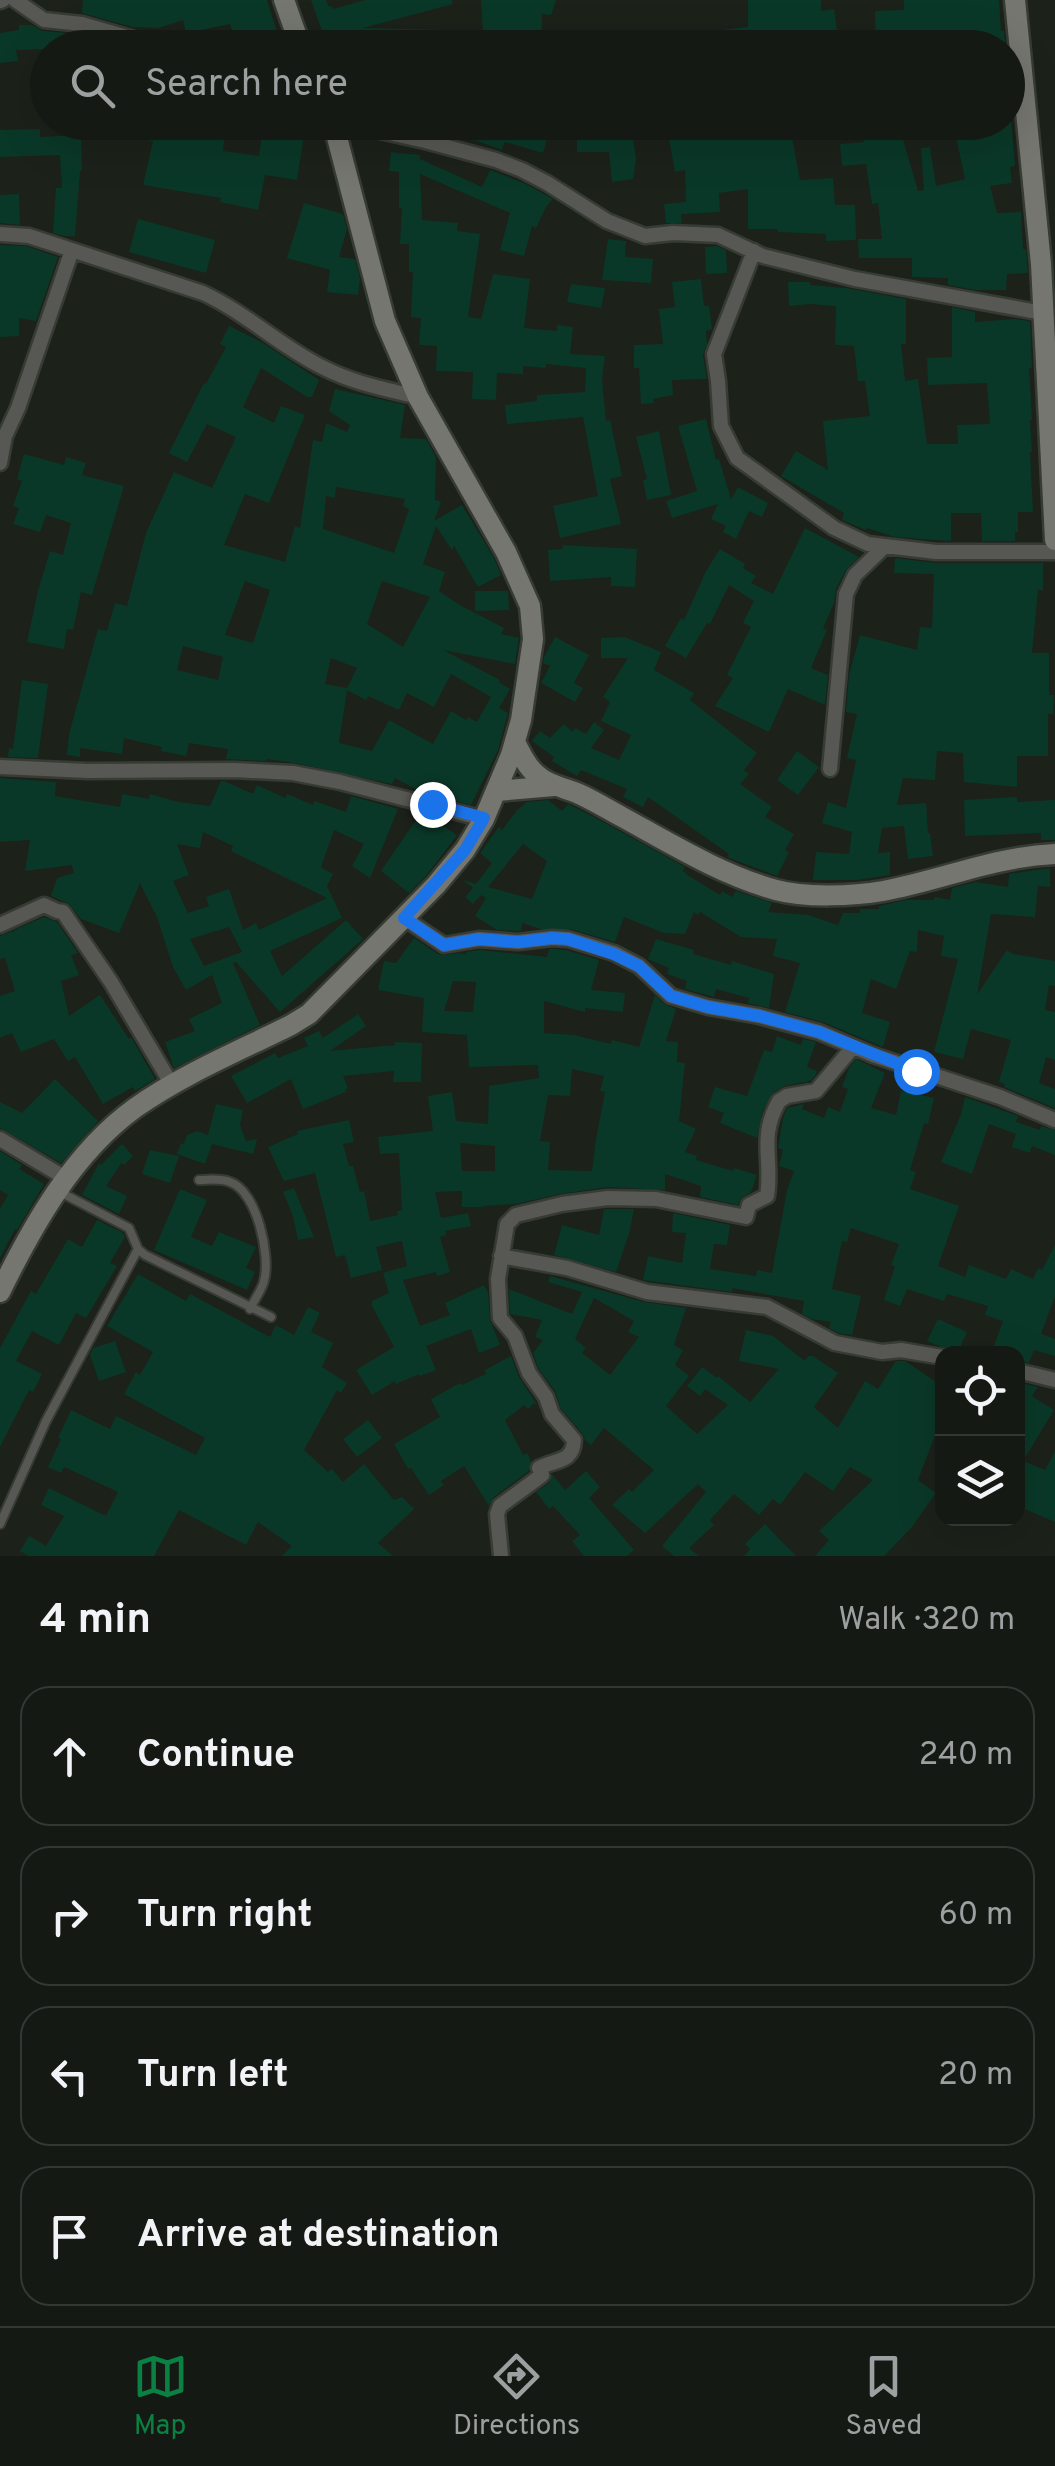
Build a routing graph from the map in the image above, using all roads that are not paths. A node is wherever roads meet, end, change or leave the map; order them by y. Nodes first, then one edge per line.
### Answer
1 (15, 0) edge
2 (284, 0) edge
3 (1015, 0) edge
4 (1029, 0) edge
5 (103, 30) edge
6 (294, 30) edge
7 (1018, 30) edge
8 (1025, 102) edge
9 (340, 140) edge
10 (420, 140) edge
11 (0, 234) edge
12 (72, 250) junction
13 (754, 252) junction
14 (1055, 294) edge
15 (1043, 313) junction
16 (1050, 374) edge
17 (418, 397) junction
18 (0, 463) edge
19 (1055, 540) edge
20 (884, 546) junction
21 (1055, 552) edge
22 (515, 742) junction
23 (0, 767) edge
24 (830, 768) dead end
25 (554, 786) junction
26 (496, 791) junction
27 (484, 818) junction
28 (1055, 854) edge
29 (404, 918) junction
30 (0, 926) edge
31 (853, 1047) junction
32 (172, 1085) junction
33 (1055, 1120) edge
34 (0, 1140) edge
35 (199, 1180) dead end
36 (62, 1185) junction
37 (138, 1249) junction
38 (501, 1256) junction
39 (0, 1292) edge
40 (250, 1309) junction
41 (270, 1317) dead end
42 (935, 1356) edge
43 (1025, 1374) edge
44 (1055, 1380) edge
45 (0, 1524) edge
46 (502, 1556) edge

1 - 5 street
2 - 6 street
3 - 7 street
4 - 14 street
8 - 15 street
9 - 17 street
10 - 13 street
11 - 12 street
12 - 17 street
12 - 18 street
13 - 15 street
13 - 20 street
15 - 16 street
16 - 19 street
17 - 22 street
20 - 21 street
20 - 24 street
22 - 25 street
22 - 26 street
23 - 27 street
25 - 26 street
25 - 28 street
26 - 27 street
27 - 29 street
29 - 31 street
29 - 32 street
30 - 32 street
31 - 33 street
31 - 38 street
32 - 36 street
34 - 36 street
35 - 40 lane
36 - 37 lane
36 - 39 street
37 - 40 lane
37 - 45 lane
38 - 42 street
38 - 46 street
40 - 41 lane
43 - 44 street

